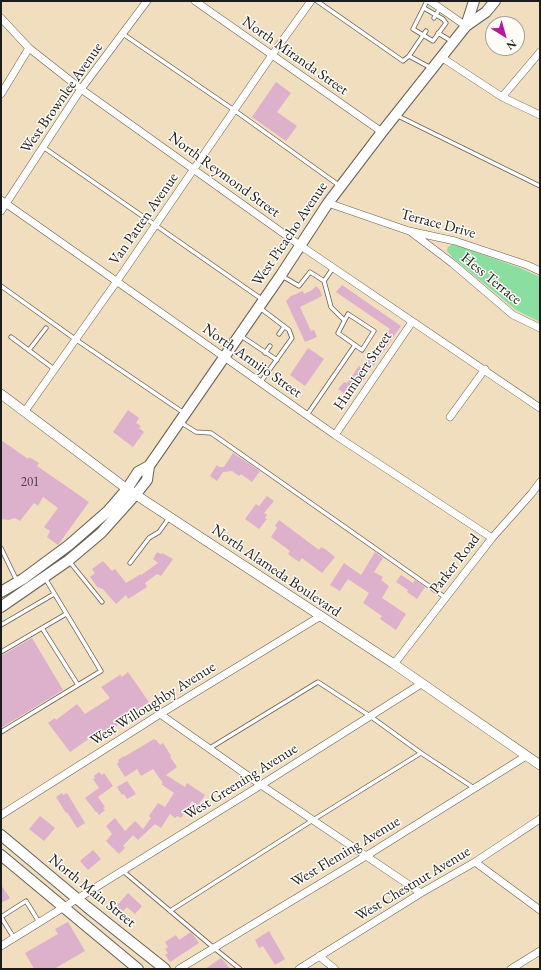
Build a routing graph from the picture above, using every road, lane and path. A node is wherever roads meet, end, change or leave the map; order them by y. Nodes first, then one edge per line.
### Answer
1 (147, 1) edge
2 (195, 1) edge
3 (311, 1) edge
4 (317, 1) edge
5 (427, 1) edge
6 (430, 1) edge
7 (474, 1) edge
8 (495, 1) edge
9 (424, 8) junction
10 (440, 8) junction
11 (435, 16) junction
12 (1, 18) edge
13 (466, 26) junction
14 (438, 33) junction
15 (123, 34) junction
16 (425, 34) junction
17 (452, 42) junction
18 (29, 48) junction
19 (540, 52) edge
20 (272, 55) junction
21 (409, 56) junction
22 (441, 57) junction
23 (431, 69) junction
24 (81, 90) junction
25 (1, 94) edge
26 (502, 97) junction
27 (234, 110) junction
28 (395, 115) junction
29 (540, 116) edge
30 (382, 132) junction
31 (43, 147) junction
32 (194, 169) junction
33 (340, 186) junction
34 (540, 186) edge
35 (4, 202) edge
36 (328, 203) junction
37 (1, 211) edge
38 (155, 225) junction
39 (409, 230) junction
40 (301, 246) junction
41 (333, 268) junction
42 (540, 271) edge
43 (281, 275) junction
44 (117, 281) junction
45 (324, 281) junction
46 (1, 286) edge
47 (261, 304) junction
48 (344, 320) junction
49 (412, 322) junction
50 (284, 326) junction
51 (46, 328) dead end
52 (540, 328) edge
53 (278, 334) dead end
54 (240, 335) junction
55 (11, 337) dead end
56 (76, 339) junction
57 (355, 345) junction
58 (270, 346) dead end
59 (29, 350) junction
60 (265, 353) junction
61 (225, 358) junction
62 (277, 360) junction
63 (54, 369) junction
64 (485, 369) junction
65 (260, 383) junction
66 (1, 394) edge
67 (540, 408) edge
68 (25, 411) junction
69 (306, 415) junction
70 (450, 416) dead end
71 (182, 417) junction
72 (335, 435) junction
73 (150, 466) junction
74 (540, 482) edge
75 (127, 489) junction
76 (136, 494) junction
77 (170, 517) junction
78 (492, 538) junction
79 (1, 548) edge
80 (3, 555) edge
81 (69, 560) junction
82 (130, 563) dead end
83 (44, 577) junction
84 (18, 582) junction
85 (1, 592) edge
86 (54, 594) junction
87 (446, 598) junction
88 (102, 602) dead end
89 (1, 607) edge
90 (66, 614) junction
91 (319, 617) junction
92 (1, 625) edge
93 (42, 628) junction
94 (1, 652) edge
95 (394, 664) junction
96 (421, 684) junction
97 (78, 685) junction
98 (160, 714) junction
99 (370, 716) junction
100 (1, 732) edge
101 (209, 749) junction
102 (421, 753) junction
103 (526, 756) junction
104 (540, 765) edge
105 (261, 785) junction
106 (474, 788) junction
107 (1, 815) edge
108 (540, 819) edge
109 (313, 820) junction
110 (1, 835) edge
111 (1, 855) edge
112 (366, 856) junction
113 (474, 862) junction
114 (123, 871) junction
115 (421, 893) junction
116 (76, 900) junction
117 (63, 907) junction
118 (540, 910) edge
119 (170, 911) junction
120 (39, 922) junction
121 (14, 938) junction
122 (1, 946) edge
123 (214, 948) junction
124 (540, 951) edge
125 (319, 956) junction
126 (138, 969) edge
127 (165, 969) edge
128 (179, 969) edge
129 (240, 969) edge
130 (299, 969) edge
131 (334, 969) edge
132 (511, 969) edge

1 - 15 street, West Brownlee Avenue
2 - 20 street, North Miranda Street
3 - 20 street, Van Patten Avenue
4 - 21 lane
5 - 9 lane
6 - 10 street
7 - 13 main road, West Picacho Avenue
8 - 13 main road, West Picacho Avenue
9 - 11 lane
9 - 16 lane
10 - 11 lane
10 - 13 street
11 - 14 lane
12 - 18 street, North Reymond Street
13 - 17 main road, West Picacho Avenue
14 - 16 lane
14 - 17 lane
15 - 24 street, West Brownlee Avenue
15 - 27 lane
16 - 21 lane
17 - 22 main road, West Picacho Avenue
18 - 24 street, North Reymond Street
18 - 25 street
19 - 26 street
20 - 27 street, Van Patten Avenue
20 - 30 street, North Miranda Street
21 - 23 lane
22 - 23 main road, West Picacho Avenue
22 - 26 street
23 - 28 main road, West Picacho Avenue
24 - 31 street, West Brownlee Avenue
24 - 32 street, North Reymond Street
26 - 29 street
27 - 32 street, Van Patten Avenue
27 - 33 lane
28 - 30 main road, West Picacho Avenue
28 - 34 lane
30 - 33 main road, West Picacho Avenue
31 - 35 street, West Brownlee Avenue
31 - 38 lane
32 - 38 street, Van Patten Avenue
32 - 40 street, North Reymond Street
33 - 36 main road, West Picacho Avenue
35 - 37 street, West Brownlee Avenue
35 - 44 street, North Armijo Street
36 - 39 street, Terrace Drive
36 - 40 main road, West Picacho Avenue
38 - 44 street, Van Patten Avenue
38 - 47 lane
39 - 42 street, Terrace Drive
39 - 52 street, Hess Terrace
40 - 41 street, North Reymond Street
40 - 43 main road, West Picacho Avenue
41 - 45 lane
41 - 49 street, North Reymond Street
43 - 45 lane
43 - 47 main road, West Picacho Avenue
44 - 56 street, Van Patten Avenue
44 - 61 street, North Armijo Street
45 - 48 lane
46 - 56 lane
47 - 50 lane
47 - 54 main road, West Picacho Avenue
48 - 57 lane
48 - 57 lane
49 - 64 street, North Reymond Street
49 - 72 street, Humbert Street
50 - 53 lane
50 - 62 lane
51 - 59 lane
54 - 60 lane
54 - 61 main road, West Picacho Avenue
55 - 59 lane
56 - 63 street, Van Patten Avenue
56 - 71 lane
57 - 69 lane
58 - 60 lane
59 - 63 lane
60 - 62 lane
61 - 65 street, North Armijo Street
61 - 71 main road, West Picacho Avenue
62 - 65 lane
63 - 68 street, Van Patten Avenue
64 - 67 street, North Reymond Street
64 - 70 street
65 - 69 street, North Armijo Street
66 - 68 street, North Alameda Boulevard
68 - 75 street, North Alameda Boulevard
69 - 72 street, North Armijo Street
71 - 73 main road, West Picacho Avenue
71 - 87 lane
72 - 78 street, North Armijo Street
73 - 75 main road, West Picacho Avenue
73 - 76 main road, West Picacho Avenue
74 - 78 street, Parker Road
75 - 76 street, North Alameda Boulevard
75 - 84 main road, West Picacho Avenue
76 - 77 street, North Alameda Boulevard
76 - 81 main road, West Picacho Avenue
77 - 82 lane
77 - 91 street, North Alameda Boulevard
78 - 87 street, Parker Road
79 - 80 lane
80 - 84 lane
81 - 83 main road, West Picacho Avenue
81 - 88 lane
83 - 86 lane
83 - 89 main road, West Picacho Avenue
84 - 85 main road, West Picacho Avenue
86 - 90 lane
86 - 92 lane
87 - 95 street, Parker Road
90 - 93 lane
90 - 97 lane
91 - 95 street, North Alameda Boulevard
91 - 98 street, West Willoughby Avenue
93 - 94 lane
93 - 97 lane
95 - 96 street, North Alameda Boulevard
96 - 99 street, West Greening Avenue
96 - 103 street, North Alameda Boulevard
97 - 100 lane
98 - 101 street
98 - 107 street, West Willoughby Avenue
99 - 101 lane
99 - 102 lane
99 - 105 street, West Greening Avenue
101 - 105 street
102 - 106 lane
102 - 109 lane
103 - 104 street, North Alameda Boulevard
103 - 106 street, West Fleming Avenue
105 - 109 street
105 - 114 street, West Greening Avenue
106 - 112 street, West Fleming Avenue
108 - 113 street, West Chestnut Avenue
109 - 112 street
109 - 119 lane
110 - 116 main road, North Main Street
111 - 117 main road, North Main Street
112 - 115 street
112 - 123 street, West Fleming Avenue
113 - 115 street, West Chestnut Avenue
113 - 118 street
114 - 116 street, West Greening Avenue
114 - 119 lane
115 - 125 street, West Chestnut Avenue
116 - 117 street, West Greening Avenue
116 - 127 main road, North Main Street
117 - 120 street, West Greening Avenue
117 - 126 main road, North Main Street
119 - 123 lane
120 - 121 street, West Greening Avenue
120 - 121 lane
121 - 122 street, West Greening Avenue
123 - 128 street, West Fleming Avenue
123 - 129 lane
124 - 132 street
125 - 130 street, West Chestnut Avenue
125 - 131 street

